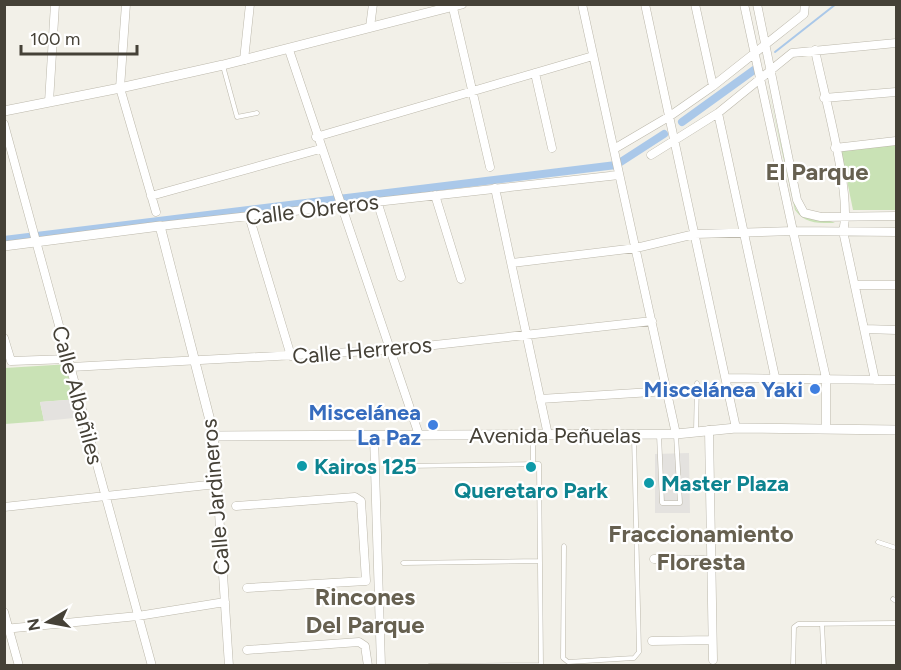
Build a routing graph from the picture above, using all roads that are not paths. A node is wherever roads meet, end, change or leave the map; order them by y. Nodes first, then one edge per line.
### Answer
1 (55, 4) edge
2 (126, 4) edge
3 (250, 4) edge
4 (373, 4) edge
5 (582, 4) edge
6 (645, 4) edge
7 (695, 4) edge
8 (744, 4) edge
9 (757, 4) edge
10 (458, 6) edge
11 (805, 7) edge
12 (370, 27) junction
13 (765, 43) junction
14 (897, 43) edge
15 (288, 50) junction
16 (815, 50) junction
17 (754, 52) junction
18 (593, 56) junction
19 (244, 60) junction
20 (223, 65) junction
21 (770, 71) junction
22 (535, 73) junction
23 (760, 79) junction
24 (713, 86) junction
25 (120, 88) junction
26 (473, 92) junction
27 (897, 92) edge
28 (824, 98) junction
29 (49, 102) junction
30 (4, 111) edge
31 (257, 113) dead end
32 (718, 113) junction
33 (669, 116) junction
34 (4, 124) edge
35 (316, 137) junction
36 (675, 141) junction
37 (897, 141) edge
38 (552, 147) dead end
39 (835, 148) junction
40 (320, 149) junction
41 (614, 149) junction
42 (651, 155) dead end
43 (490, 167) dead end
44 (619, 173) junction
45 (495, 188) junction
46 (435, 195) junction
47 (151, 196) junction
48 (377, 201) junction
49 (340, 203) junction
50 (156, 212) dead end
51 (249, 216) junction
52 (847, 216) junction
53 (897, 216) edge
54 (160, 226) junction
55 (744, 231) junction
56 (793, 231) junction
57 (843, 231) junction
58 (897, 232) edge
59 (695, 234) junction
60 (35, 236) junction
61 (4, 246) edge
62 (636, 248) junction
63 (512, 263) junction
64 (401, 277) dead end
65 (462, 279) dead end
66 (855, 285) junction
67 (897, 285) edge
68 (652, 321) junction
69 (865, 329) junction
70 (897, 330) edge
71 (527, 336) junction
72 (4, 338) edge
73 (389, 350) junction
74 (291, 356) junction
75 (196, 360) junction
76 (70, 363) junction
77 (775, 377) junction
78 (727, 378) junction
79 (826, 378) junction
80 (875, 380) junction
81 (897, 381) edge
82 (697, 383) dead end
83 (668, 391) junction
84 (540, 399) junction
85 (736, 428) junction
86 (826, 429) junction
87 (709, 430) junction
88 (897, 430) edge
89 (696, 432) junction
90 (419, 435) junction
91 (533, 435) junction
92 (548, 435) junction
93 (634, 435) junction
94 (659, 435) junction
95 (676, 435) junction
96 (214, 436) junction
97 (374, 436) junction
98 (533, 463) junction
99 (404, 466) dead end
100 (217, 484) junction
101 (106, 495) junction
102 (236, 506) dead end
103 (4, 507) edge
104 (379, 535) junction
105 (364, 536) junction
106 (878, 542) dead end
107 (379, 544) junction
108 (365, 546) junction
109 (564, 546) dead end
110 (897, 548) edge
111 (654, 559) dead end
112 (710, 560) junction
113 (539, 561) junction
114 (403, 563) dead end
115 (247, 588) dead end
116 (225, 602) junction
117 (4, 612) edge
118 (138, 616) junction
119 (897, 623) edge
120 (822, 624) junction
121 (7, 629) edge
122 (712, 640) junction
123 (652, 641) dead end
124 (247, 650) dead end
125 (713, 660) dead end
126 (541, 665) edge
127 (19, 666) edge
128 (152, 666) edge
129 (229, 666) edge
130 (368, 666) edge
131 (381, 666) edge
132 (429, 666) edge
133 (793, 666) edge
134 (824, 666) edge

1 - 29 street
2 - 25 street
3 - 19 street
4 - 12 street
5 - 18 street
6 - 33 street
7 - 24 street
8 - 17 street
9 - 13 street
10 - 12 street
10 - 26 street
11 - 13 street
12 - 15 street
13 - 17 street
13 - 21 street
14 - 16 street
15 - 19 street
15 - 35 street
16 - 21 street
16 - 28 street
17 - 23 street
17 - 24 street
18 - 22 street
18 - 41 street
19 - 20 street
20 - 25 street
20 - 31 lane
21 - 23 street
21 - 52 street
22 - 26 street
22 - 38 street
23 - 32 street
23 - 56 street
24 - 33 street
25 - 29 street
25 - 47 street
26 - 35 street
26 - 43 street
27 - 28 street
28 - 39 street
29 - 30 street
32 - 36 street
32 - 55 street
33 - 36 street
33 - 41 street
34 - 60 street, Calle Albañiles
35 - 40 street
36 - 42 street
36 - 59 street
37 - 39 street
39 - 52 street
40 - 47 street
40 - 49 street
41 - 44 street
44 - 45 street, Calle Obreros
44 - 62 street
45 - 46 street, Calle Obreros
45 - 63 street
46 - 48 street, Calle Obreros
46 - 65 street
47 - 50 street
48 - 49 street, Calle Obreros
48 - 64 street
49 - 51 street, Calle Obreros
49 - 73 street
51 - 54 street, Calle Obreros
51 - 74 street
52 - 53 street
52 - 57 street
54 - 60 street, Calle Obreros
54 - 75 street, Calle Jardineros
55 - 56 street
55 - 59 street
55 - 77 street
56 - 57 street
56 - 79 street
57 - 58 street
57 - 66 street
59 - 62 street
59 - 78 street
60 - 61 street, Calle Obreros
60 - 76 street, Calle Albañiles
62 - 63 street
62 - 68 street
63 - 71 street
66 - 67 street
66 - 69 street
68 - 71 street, Calle Herreros
68 - 83 street
69 - 70 street
69 - 80 street
71 - 73 street, Calle Herreros
71 - 84 street
72 - 76 street, Calle Herreros
73 - 74 street, Calle Herreros
73 - 90 street
74 - 75 street, Calle Herreros
75 - 76 street, Calle Herreros
75 - 96 street, Calle Jardineros
76 - 101 street, Calle Albañiles
77 - 78 street
77 - 79 street
78 - 85 street
79 - 80 street
79 - 86 street
80 - 81 street
82 - 89 lane
83 - 84 street
83 - 95 street
84 - 92 street
85 - 86 street, Avenida Peñuelas
85 - 87 street, Avenida Peñuelas
86 - 88 street, Avenida Peñuelas
87 - 89 street, Avenida Peñuelas
87 - 112 street
89 - 95 street, Avenida Peñuelas
90 - 91 street, Avenida Peñuelas
90 - 97 street, Avenida Peñuelas
91 - 92 street, Avenida Peñuelas
91 - 98 lane
92 - 93 street, Avenida Peñuelas
93 - 94 street, Avenida Peñuelas
93 - 109 lane
94 - 95 street, Avenida Peñuelas
94 - 95 lane
96 - 97 street, Avenida Peñuelas
96 - 100 street, Calle Jardineros
97 - 104 street
98 - 99 lane
98 - 113 lane
100 - 101 street
100 - 116 street, Calle Jardineros
101 - 103 street
101 - 118 street, Calle Albañiles
102 - 105 street
104 - 105 street
104 - 107 street
105 - 108 street
106 - 110 lane
107 - 108 street
107 - 131 street
108 - 115 street
111 - 112 street
112 - 122 street
113 - 114 lane
113 - 126 lane
116 - 118 street
116 - 129 street, Calle Jardineros
117 - 121 street
118 - 121 street
118 - 128 street, Calle Albañiles
119 - 120 lane
120 - 133 lane
120 - 134 lane
121 - 127 street
122 - 123 street
122 - 125 street
124 - 130 street
126 - 132 lane

